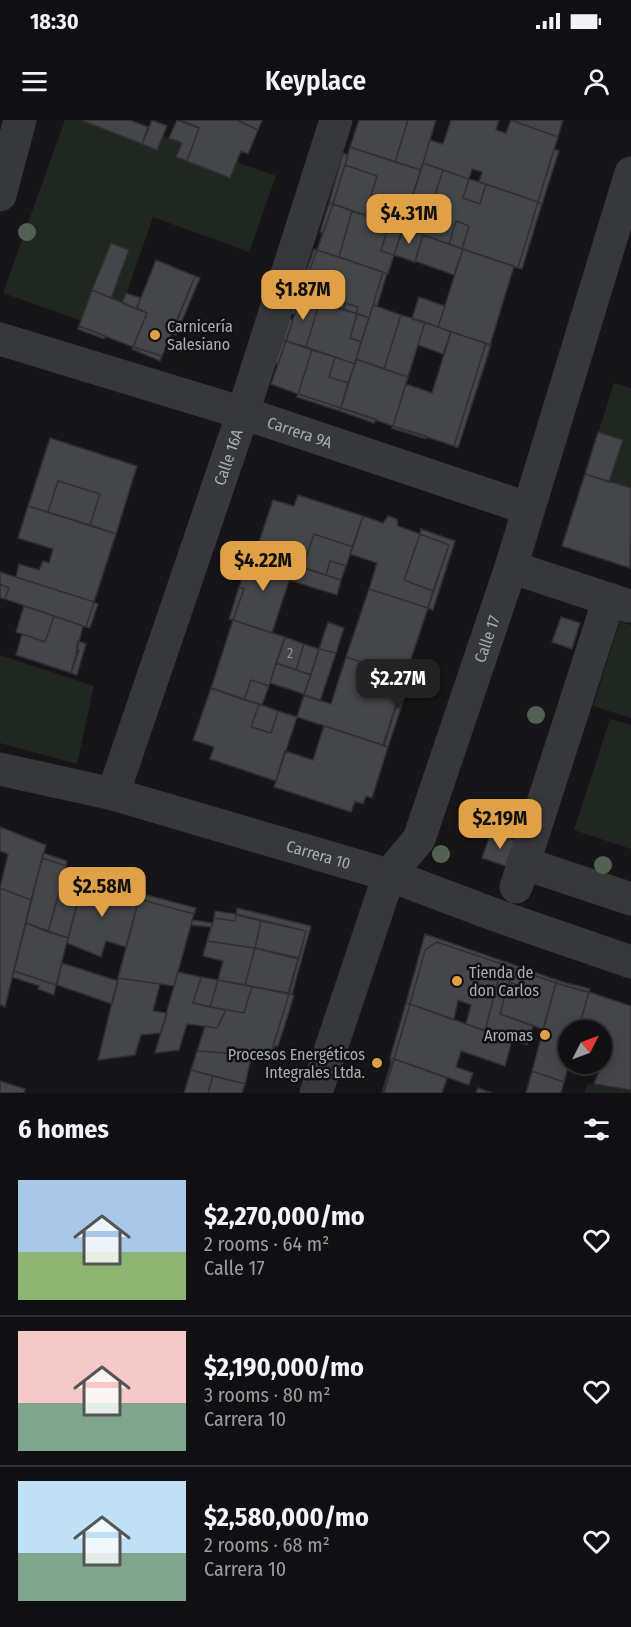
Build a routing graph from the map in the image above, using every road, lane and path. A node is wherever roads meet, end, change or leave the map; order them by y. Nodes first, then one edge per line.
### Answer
1 (21, 120) edge
2 (336, 120) edge
3 (631, 173) edge
4 (0, 195) edge
5 (0, 339) edge
6 (243, 413) junction
7 (527, 508) junction
8 (511, 567) junction
9 (620, 603) edge
10 (0, 769) edge
11 (113, 794) junction
12 (389, 875) junction
13 (631, 899) edge
14 (631, 962) edge
15 (316, 1093) edge

1 - 4 street
2 - 6 street, Calle 16A
3 - 7 street, Calle 17
5 - 6 street, Carrera 9A
6 - 7 street, Carrera 9A
6 - 11 street, Calle 16A
7 - 8 street, Calle 17
8 - 9 street
8 - 12 street, Calle 17
9 - 13 street
10 - 11 street, Carrera 10
11 - 12 street, Carrera 10
12 - 14 street, Carrera 10
12 - 15 street, Calle 17

